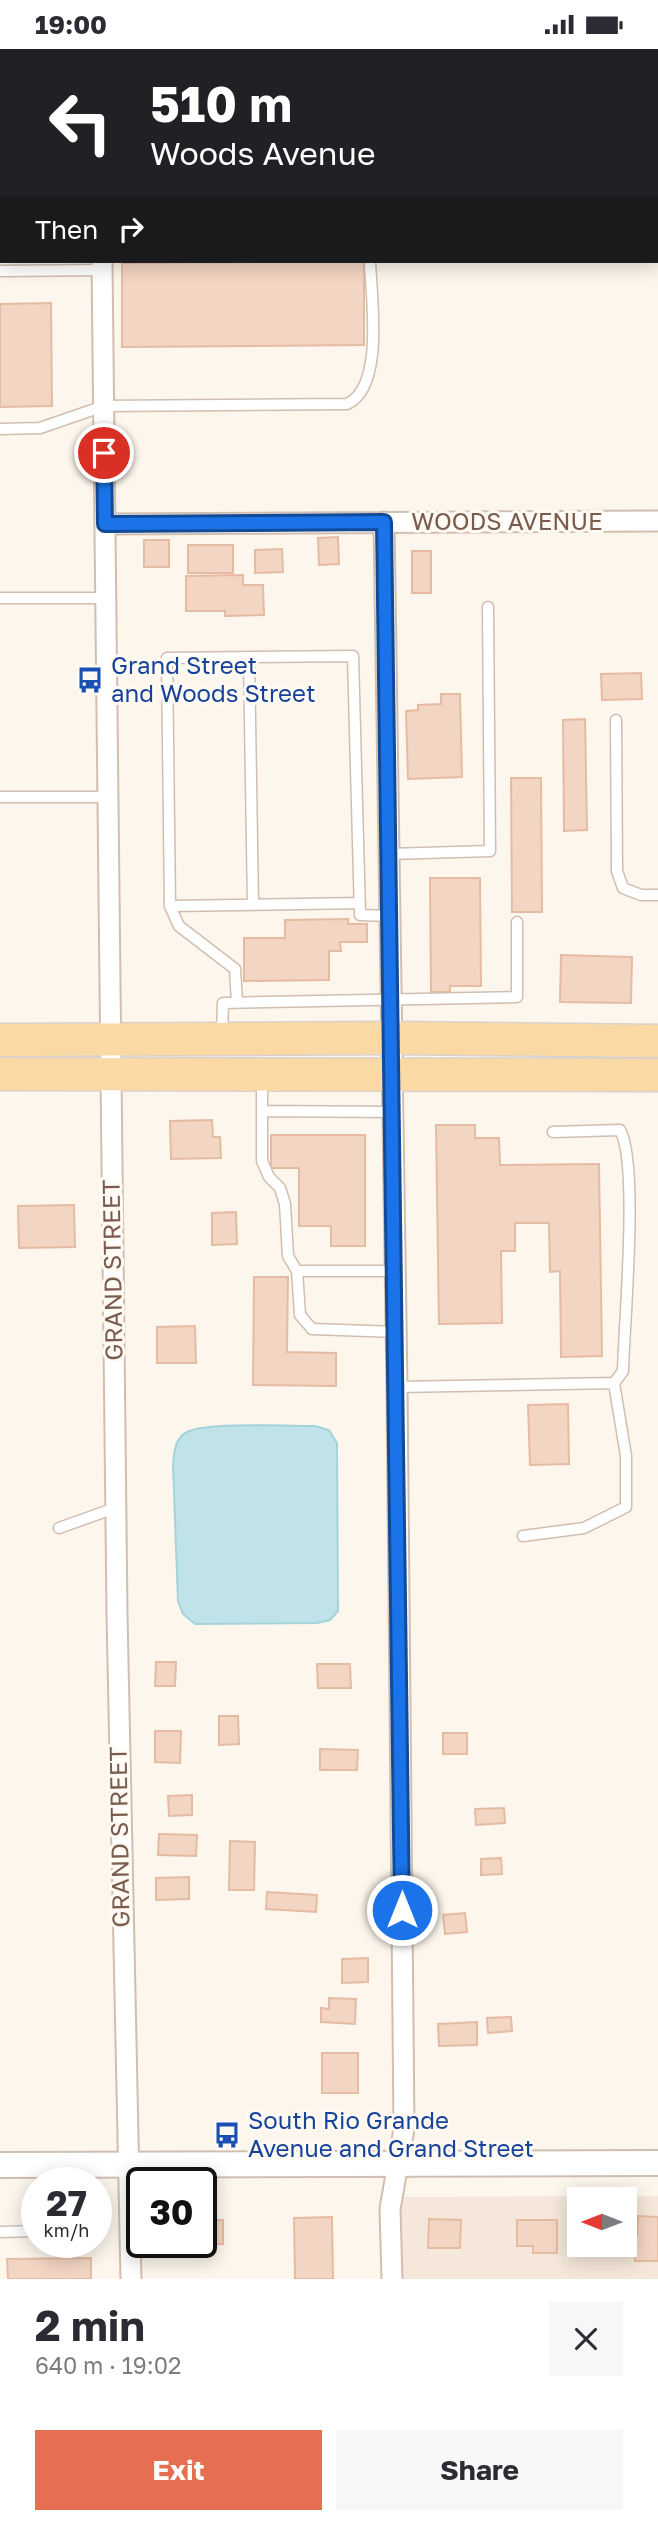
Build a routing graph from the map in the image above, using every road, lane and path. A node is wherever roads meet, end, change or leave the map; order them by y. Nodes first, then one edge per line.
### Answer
1 (370, 263) edge
2 (102, 265) edge
3 (0, 271) edge
4 (104, 406) junction
5 (0, 429) edge
6 (658, 521) edge
7 (384, 522) junction
8 (105, 524) junction
9 (0, 598) edge
10 (106, 598) junction
11 (488, 607) dead end
12 (249, 657) junction
13 (616, 720) dead end
14 (0, 797) edge
15 (108, 797) junction
16 (389, 854) junction
17 (658, 895) edge
18 (360, 903) junction
19 (253, 905) junction
20 (170, 906) junction
21 (390, 916) junction
22 (517, 922) dead end
23 (391, 1000) junction
24 (237, 1002) junction
25 (392, 1038) junction
26 (222, 1039) junction
27 (0, 1040) edge
28 (111, 1040) junction
29 (658, 1041) edge
30 (0, 1074) edge
31 (393, 1074) junction
32 (111, 1075) junction
33 (262, 1075) junction
34 (658, 1075) edge
35 (262, 1111) junction
36 (393, 1112) junction
37 (553, 1132) dead end
38 (297, 1271) junction
39 (396, 1271) junction
40 (397, 1332) junction
41 (614, 1384) junction
42 (397, 1387) junction
43 (115, 1508) junction
44 (59, 1528) dead end
45 (523, 1536) dead end
46 (399, 2162) junction
47 (658, 2163) edge
48 (127, 2164) junction
49 (0, 2165) edge
50 (21, 2231) edge
51 (0, 2232) edge
52 (131, 2279) edge
53 (392, 2279) edge

1 - 4 lane
2 - 3 lane
2 - 4 street, GRAND STREET
4 - 5 lane
4 - 8 street, GRAND STREET
6 - 7 street, WOODS AVENUE
7 - 8 street, WOODS AVENUE
7 - 16 street
8 - 10 street, GRAND STREET
9 - 10 lane
10 - 15 street, GRAND STREET
11 - 16 lane
12 - 18 lane
12 - 19 lane
12 - 20 lane
13 - 17 lane
14 - 15 lane
15 - 28 street, GRAND STREET
16 - 21 street
18 - 19 lane
18 - 21 lane
19 - 20 lane
20 - 24 lane
21 - 23 street
22 - 23 lane
23 - 24 lane
23 - 25 street
24 - 26 lane
25 - 26 main road
25 - 29 main road
25 - 31 street
26 - 28 main road
27 - 28 main road
28 - 32 street, GRAND STREET
30 - 32 main road
31 - 33 main road
31 - 34 main road
31 - 36 street
32 - 33 main road
32 - 43 street, GRAND STREET
33 - 35 lane
35 - 36 lane
35 - 38 lane
36 - 39 street
37 - 41 lane
38 - 39 lane
38 - 40 lane
39 - 40 street
40 - 42 street
41 - 42 lane
41 - 45 lane
42 - 46 street
43 - 44 lane
43 - 48 street, GRAND STREET
46 - 47 street
46 - 48 street
46 - 53 street
48 - 49 street
48 - 52 street, GRAND STREET
50 - 51 lane

